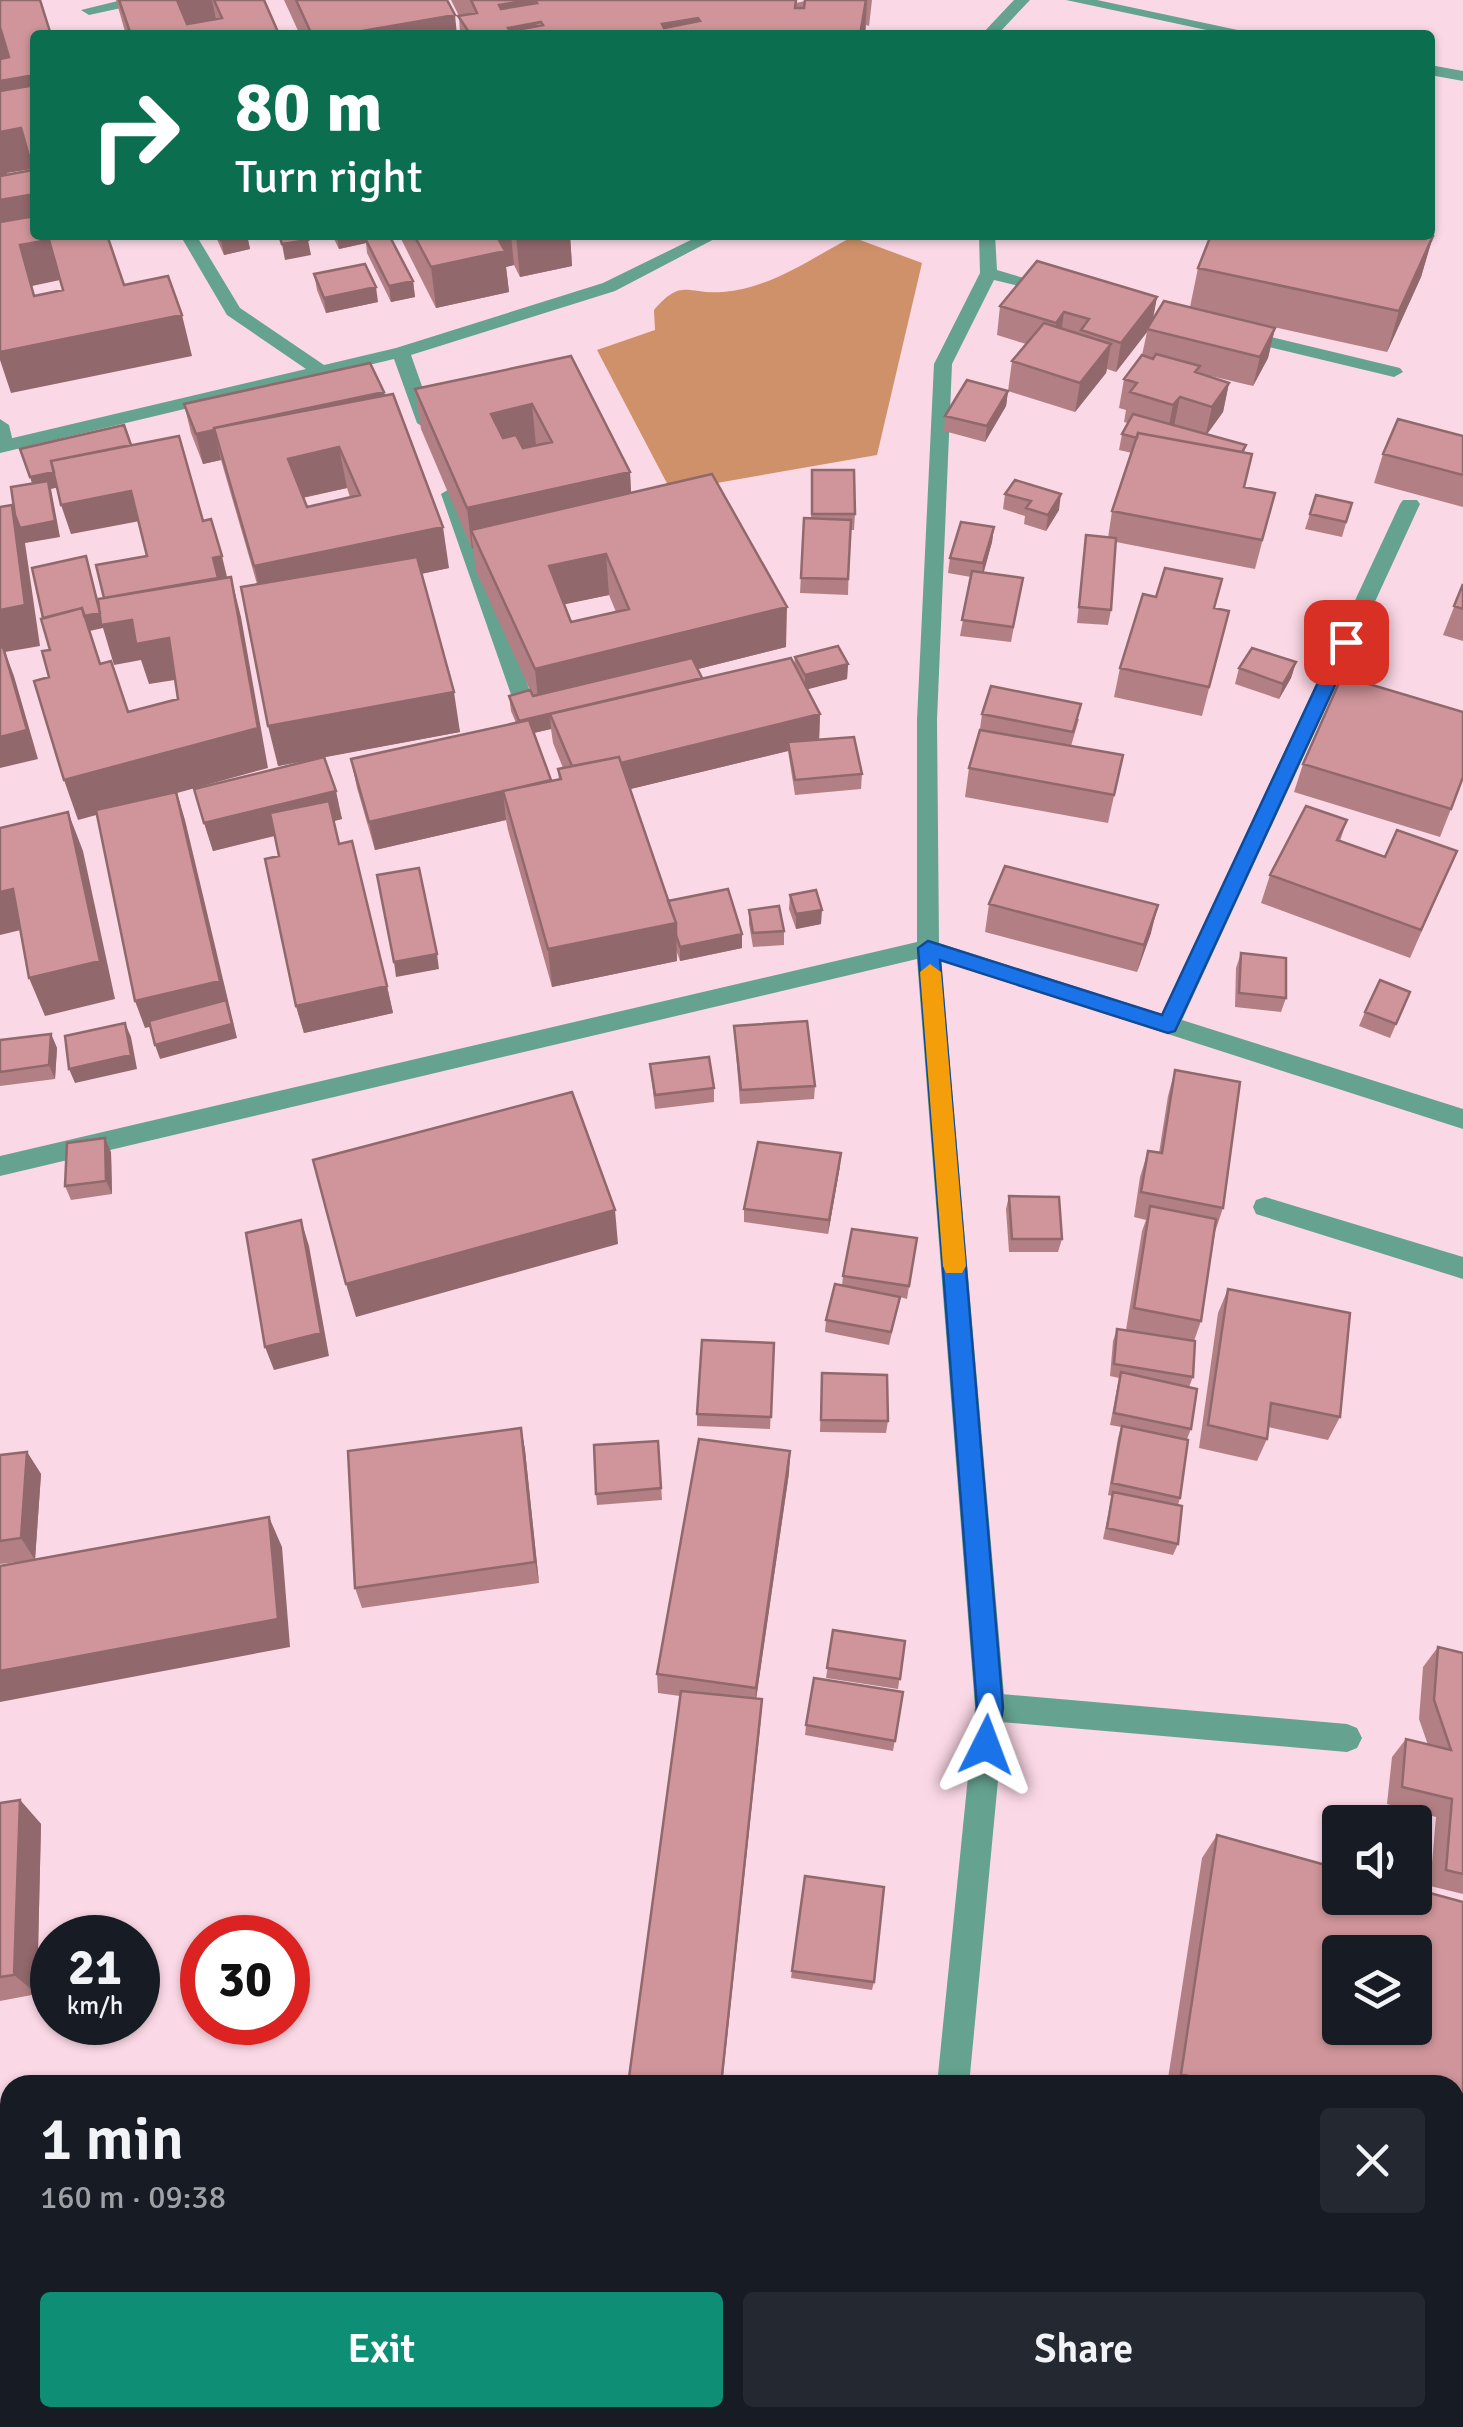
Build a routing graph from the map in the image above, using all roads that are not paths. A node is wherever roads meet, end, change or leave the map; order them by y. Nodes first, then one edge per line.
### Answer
1 (150, 0) edge
2 (1022, 0) edge
3 (1074, 0) edge
4 (1162, 0) edge
5 (90, 11) edge
6 (1152, 15) junction
7 (994, 30) edge
8 (1228, 30) edge
9 (1435, 71) edge
10 (1463, 76) edge
11 (191, 240) edge
12 (704, 240) edge
13 (987, 240) edge
14 (989, 273) junction
15 (1066, 292) edge
16 (1220, 330) edge
17 (401, 352) junction
18 (321, 371) junction
19 (1394, 372) dead end
20 (0, 426) edge
21 (433, 444) edge
22 (2, 447) edge
23 (446, 480) edge
24 (1410, 504) dead end
25 (523, 700) edge
26 (928, 948) junction
27 (1168, 1025) junction
28 (1463, 1119) edge
29 (0, 1166) edge
30 (1265, 1207) dead end
31 (1463, 1268) edge
32 (990, 1708) junction
33 (1347, 1738) dead end
34 (954, 2075) edge

1 - 5 street
2 - 7 street
3 - 6 street
4 - 6 street
6 - 8 street
9 - 10 street
11 - 18 street
12 - 17 street
13 - 14 street
14 - 15 street
14 - 26 street
16 - 19 street
17 - 18 street
17 - 21 street
18 - 22 street
20 - 22 street
23 - 25 street
24 - 27 street
26 - 27 street
26 - 29 street
26 - 32 street
27 - 28 street
30 - 31 street
32 - 33 street
32 - 34 street

